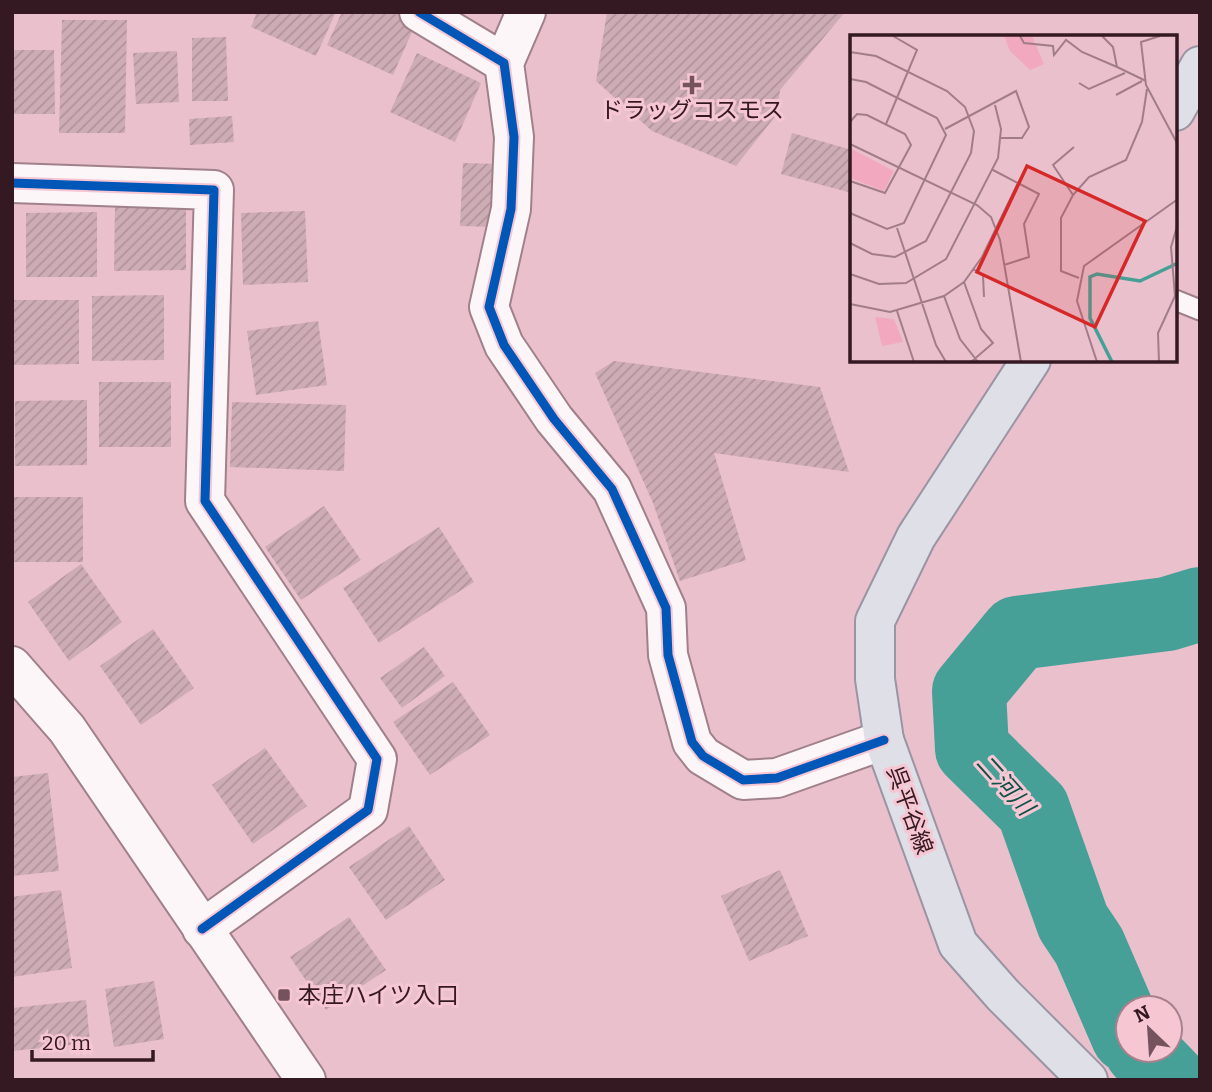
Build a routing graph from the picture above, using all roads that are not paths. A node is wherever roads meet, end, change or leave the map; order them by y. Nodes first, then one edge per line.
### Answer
1 (419, 12) edge
2 (526, 12) edge
3 (504, 63) junction
4 (1200, 65) edge
5 (1177, 107) edge
6 (12, 183) edge
7 (1177, 301) edge
8 (1200, 310) edge
9 (1030, 362) edge
10 (12, 666) edge
11 (884, 740) junction
12 (202, 929) junction
13 (306, 1080) edge
14 (1088, 1080) edge

1 - 3 street
2 - 3 street
3 - 11 street
4 - 5 main road
6 - 12 street
7 - 8 lane
9 - 11 main road, 呉平谷線
10 - 12 street
11 - 14 main road, 呉平谷線
12 - 13 street

